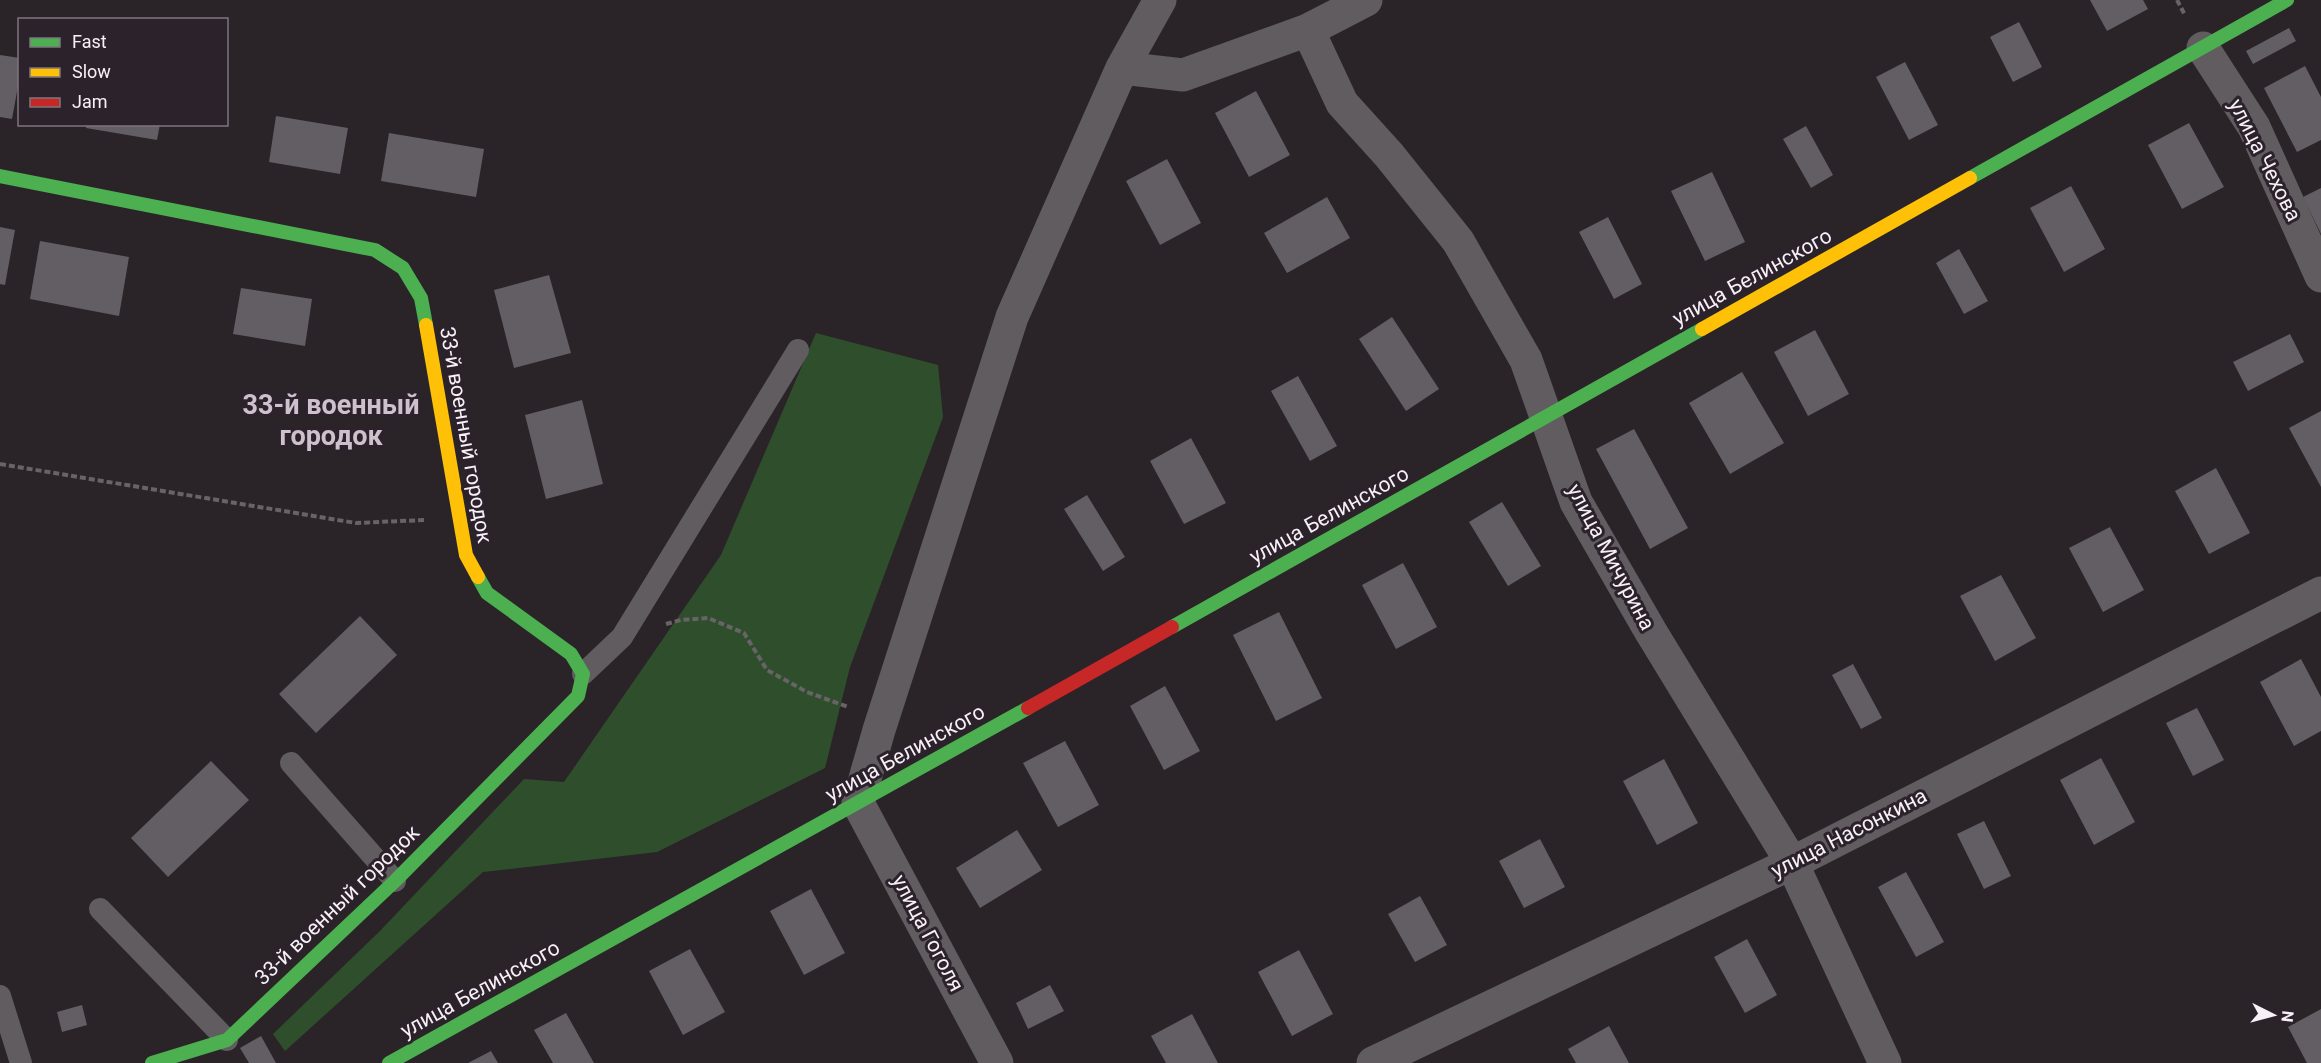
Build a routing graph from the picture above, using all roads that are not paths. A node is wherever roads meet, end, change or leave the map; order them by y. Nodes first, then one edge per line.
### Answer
1 (1160, 0) edge
2 (1366, 0) edge
3 (2286, 0) edge
4 (1308, 30) junction
5 (2203, 48) junction
6 (1122, 68) junction
7 (0, 176) edge
8 (2321, 276) edge
9 (798, 350) dead end
10 (1546, 417) junction
11 (2321, 593) edge
12 (583, 674) junction
13 (291, 763) dead end
14 (858, 803) junction
15 (1792, 863) junction
16 (395, 881) junction
17 (100, 909) dead end
18 (0, 996) edge
19 (227, 1040) junction
20 (21, 1063) edge
21 (152, 1063) edge
22 (389, 1063) edge
23 (997, 1063) edge
24 (1373, 1063) edge
25 (1885, 1063) edge

1 - 6 street
2 - 4 street
3 - 5 street, улица Белинского
4 - 6 street
4 - 10 street, улица Мичурина
5 - 8 street, улица Чехова
5 - 10 street, улица Белинского
6 - 14 street
7 - 12 street, 33-й военный городок
9 - 12 lane
10 - 14 street, улица Белинского
10 - 15 street, улица Мичурина
11 - 15 street, улица Насонкина
12 - 16 street, 33-й военный городок
13 - 16 lane
14 - 22 street, улица Белинского
14 - 23 street, улица Гоголя
15 - 24 street, улица Насонкина
15 - 25 street, улица Мичурина
16 - 19 street, 33-й военный городок
17 - 19 lane
18 - 20 lane
19 - 21 street, 33-й военный городок

